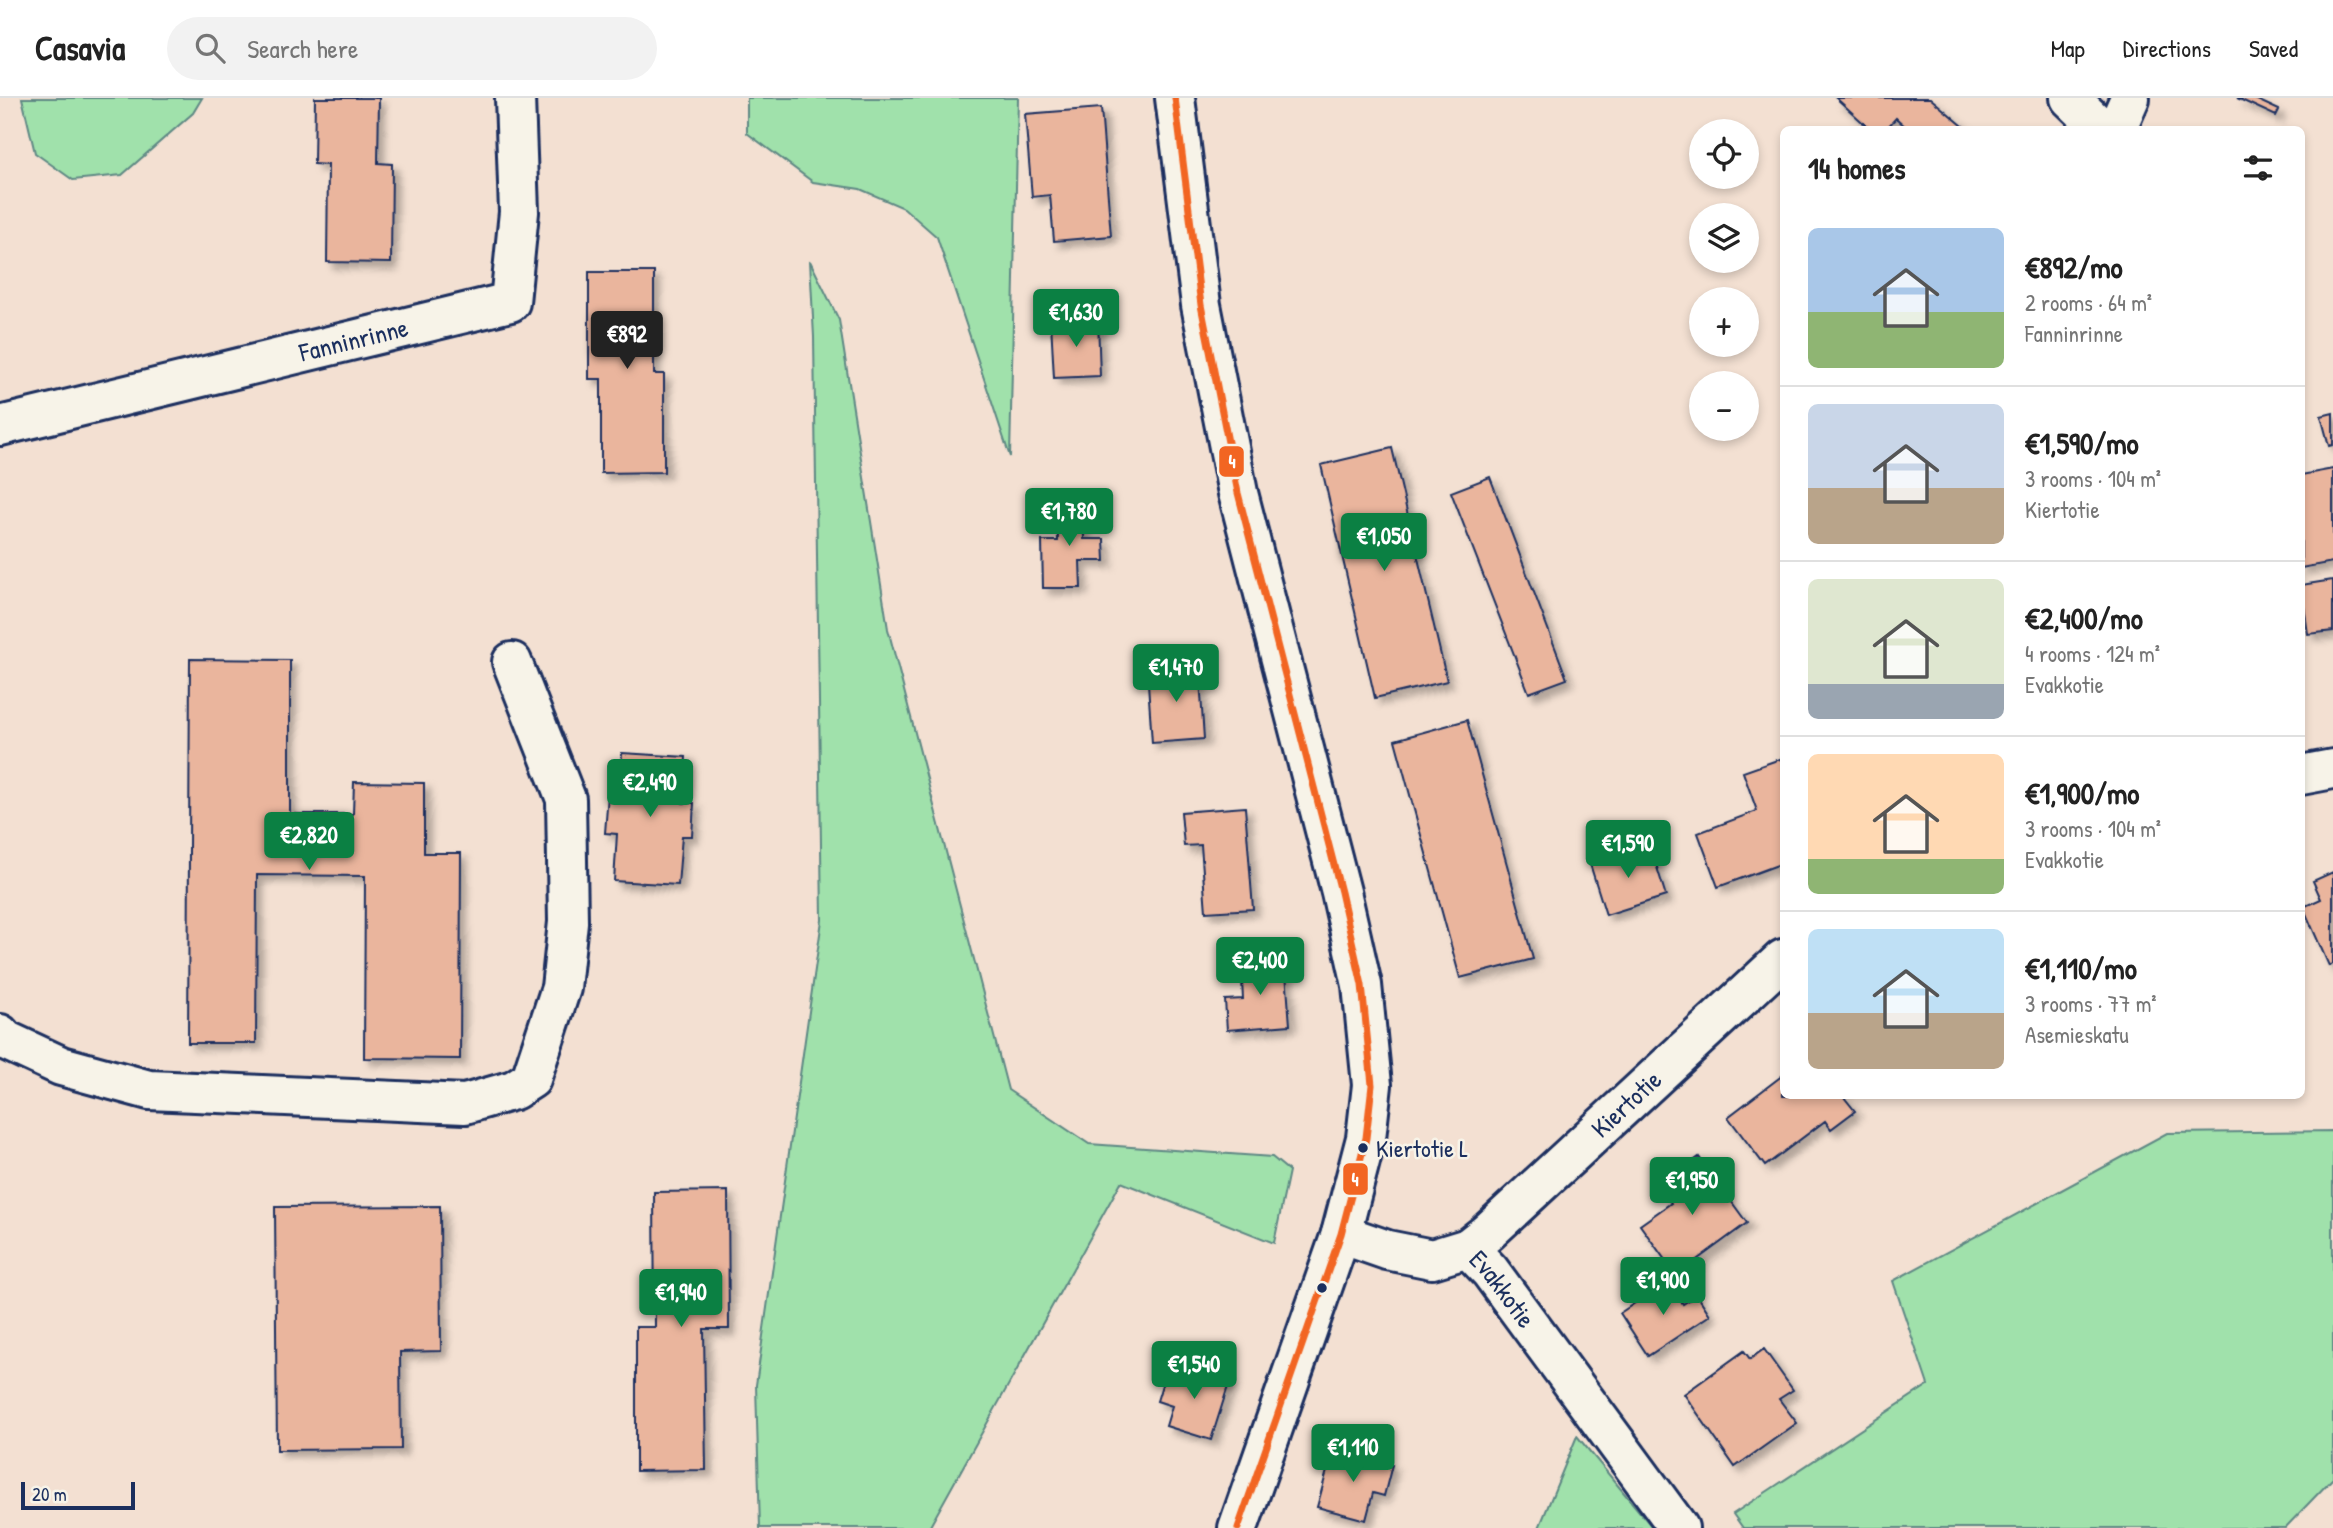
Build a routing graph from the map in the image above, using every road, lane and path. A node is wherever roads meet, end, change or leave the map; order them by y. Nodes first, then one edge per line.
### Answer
1 (515, 98) edge
2 (1175, 98) edge
3 (2070, 98) edge
4 (2130, 98) edge
5 (2099, 126) edge
6 (2118, 126) edge
7 (0, 426) edge
8 (512, 662) dead end
9 (2333, 769) edge
10 (2305, 774) edge
11 (1780, 962) edge
12 (0, 1034) edge
13 (1341, 1234) junction
14 (1468, 1248) junction
15 (1238, 1528) edge
16 (1679, 1528) edge

1 - 7 street, Fanninrinne
2 - 13 street
3 - 5 street
4 - 6 street
8 - 12 street
9 - 10 street
11 - 14 street, Kiertotie
13 - 14 street, Evakkotie
13 - 15 street
14 - 16 street, Evakkotie

